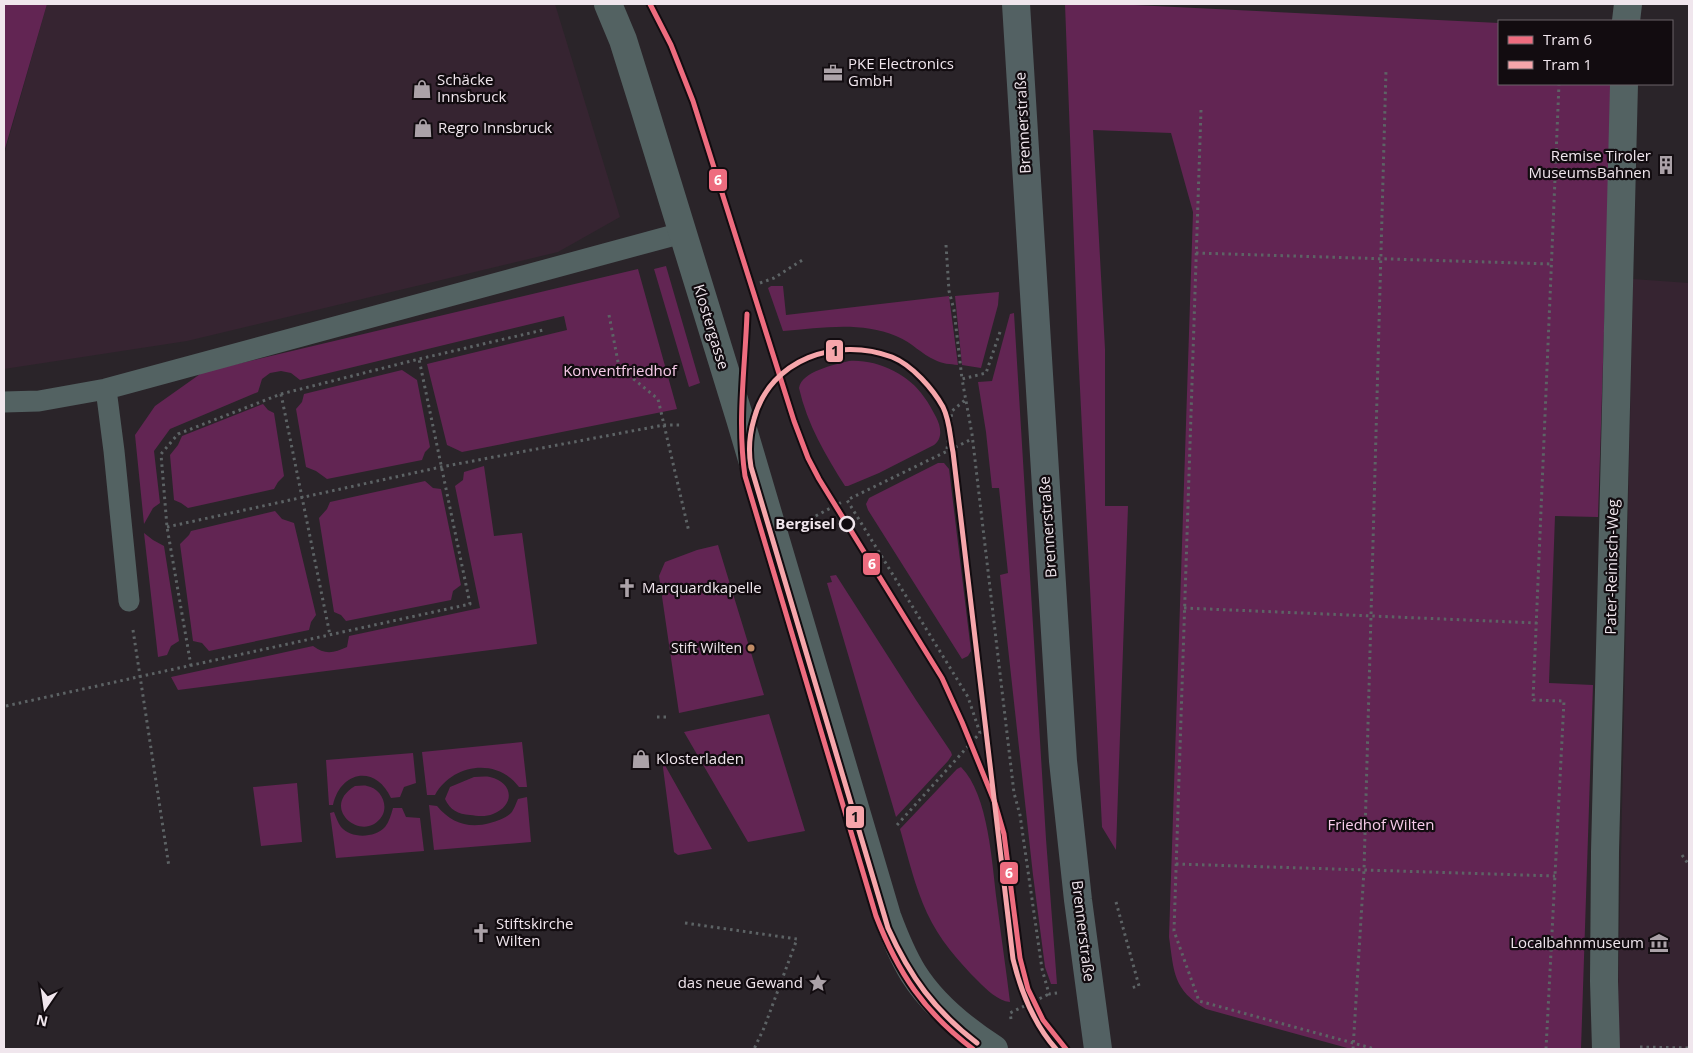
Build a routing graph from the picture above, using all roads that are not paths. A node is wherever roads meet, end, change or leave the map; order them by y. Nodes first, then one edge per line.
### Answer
1 (608, 4) edge
2 (1016, 4) edge
3 (1628, 4) edge
4 (1626, 20) edge
5 (1624, 85) edge
6 (682, 233) junction
7 (106, 389) junction
8 (4, 402) edge
9 (129, 601) road end
10 (994, 1049) edge
11 (1098, 1049) edge
12 (1606, 1049) edge

1 - 6 street, Klostergasse
2 - 11 main road, Brennerstraße
3 - 4 street
5 - 12 street, Pater-Reinisch-Weg
6 - 7 lane
6 - 10 street, Klostergasse
7 - 8 lane
7 - 9 lane

